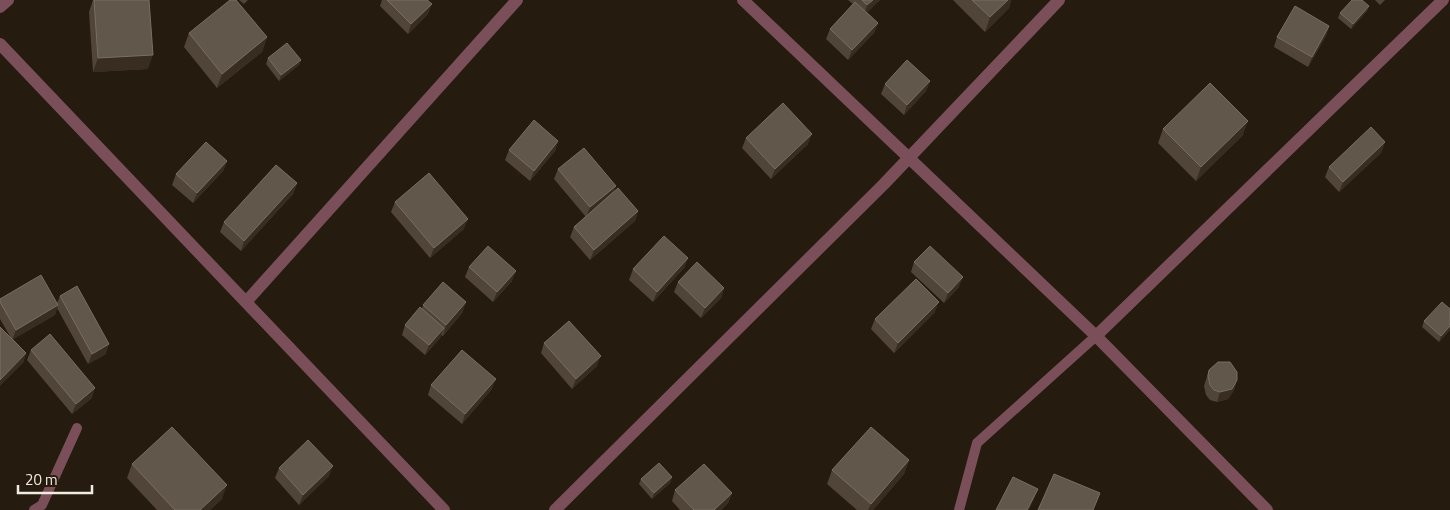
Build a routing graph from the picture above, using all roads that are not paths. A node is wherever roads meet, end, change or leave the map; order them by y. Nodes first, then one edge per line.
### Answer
1 (8, 0) edge
2 (517, 0) edge
3 (743, 0) edge
4 (1059, 0) edge
5 (1443, 0) edge
6 (0, 8) edge
7 (0, 44) edge
8 (909, 158) junction
9 (246, 302) junction
10 (1096, 336) junction
11 (77, 428) dead end
12 (34, 510) edge
13 (444, 510) edge
14 (555, 510) edge
15 (959, 510) edge
16 (1267, 510) edge

1 - 6 street
2 - 9 street
3 - 8 street
4 - 8 street
5 - 10 street
7 - 9 street
8 - 10 street
8 - 14 street
9 - 13 street
10 - 15 lane
10 - 16 street
11 - 12 lane

